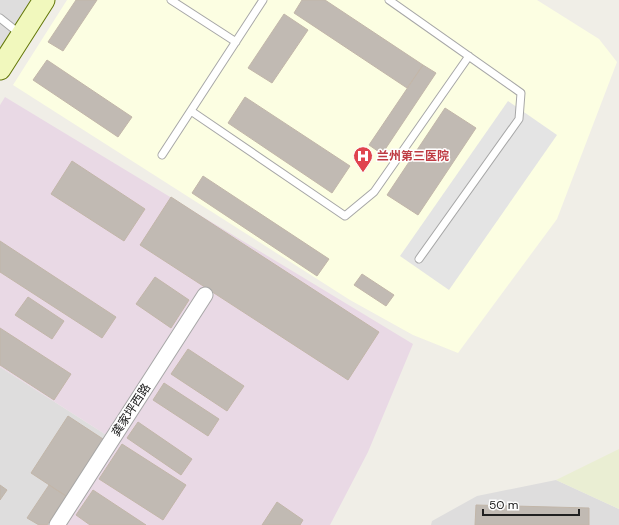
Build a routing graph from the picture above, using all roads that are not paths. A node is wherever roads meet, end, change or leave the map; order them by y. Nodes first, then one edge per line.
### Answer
1 (44, 0) edge
2 (171, 0) edge
3 (262, 0) edge
4 (389, 0) edge
5 (0, 18) edge
6 (21, 36) junction
7 (236, 42) junction
8 (469, 56) junction
9 (0, 69) edge
10 (191, 111) junction
11 (162, 155) dead end
12 (419, 259) dead end
13 (205, 295) dead end
14 (57, 525) edge

1 - 6 main road
2 - 7 lane
3 - 7 lane
4 - 8 lane
5 - 6 lane
6 - 9 main road
7 - 10 lane
8 - 10 lane
8 - 12 lane
10 - 11 lane
13 - 14 street, 龚家坪西路

